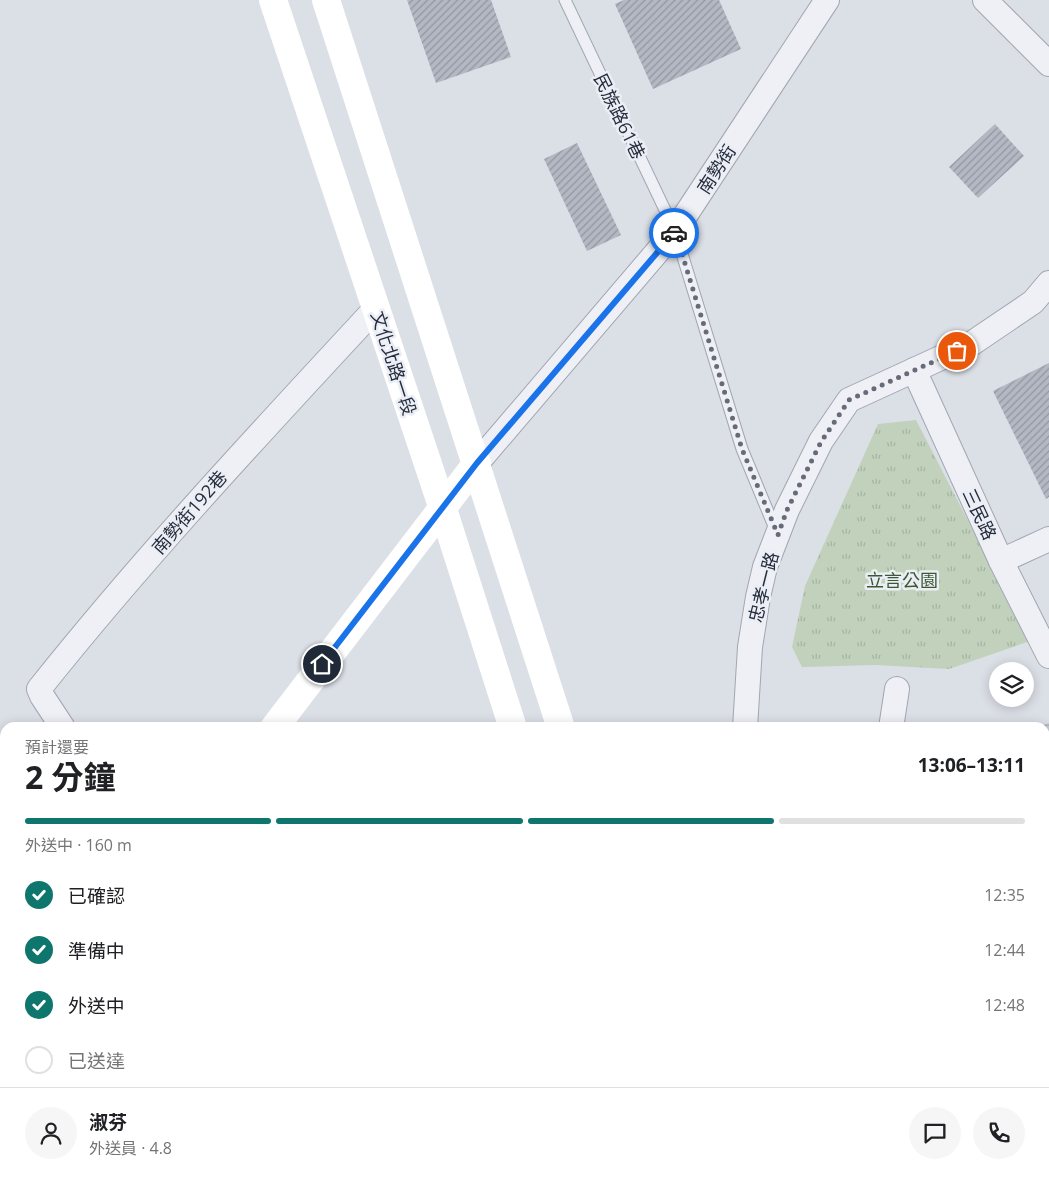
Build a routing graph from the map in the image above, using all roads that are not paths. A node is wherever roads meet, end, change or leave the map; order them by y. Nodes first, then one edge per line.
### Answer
1 (272, 0) edge
2 (326, 0) edge
3 (565, 0) edge
4 (827, 0) edge
5 (985, 0) edge
6 (1049, 64) edge
7 (675, 231) junction
8 (1049, 283) edge
9 (376, 308) junction
10 (914, 370) junction
11 (477, 463) junction
12 (442, 506) junction
13 (778, 535) junction
14 (1049, 539) edge
15 (1001, 561) junction
16 (1049, 656) edge
17 (897, 689) dead end
18 (59, 722) edge
19 (279, 722) edge
20 (511, 722) edge
21 (559, 722) edge
22 (745, 722) edge
23 (893, 722) edge

1 - 9 main road, 文化北路一段
2 - 11 main road
3 - 7 lane, 民族路61巷
4 - 7 street, 南勢街
5 - 6 street
7 - 11 street, 南勢街
7 - 13 lane, 民族路61巷
8 - 10 street, 忠孝一路
9 - 12 main road, 文化北路一段
9 - 18 street, 南勢街192巷
10 - 13 street, 忠孝一路
10 - 15 street, 三民路
11 - 12 main road, 南勢街
11 - 21 main road
12 - 19 main road, 南勢街
12 - 20 main road, 文化北路一段
13 - 22 street, 忠孝一路
14 - 15 street
15 - 16 street, 三民路
17 - 23 street

